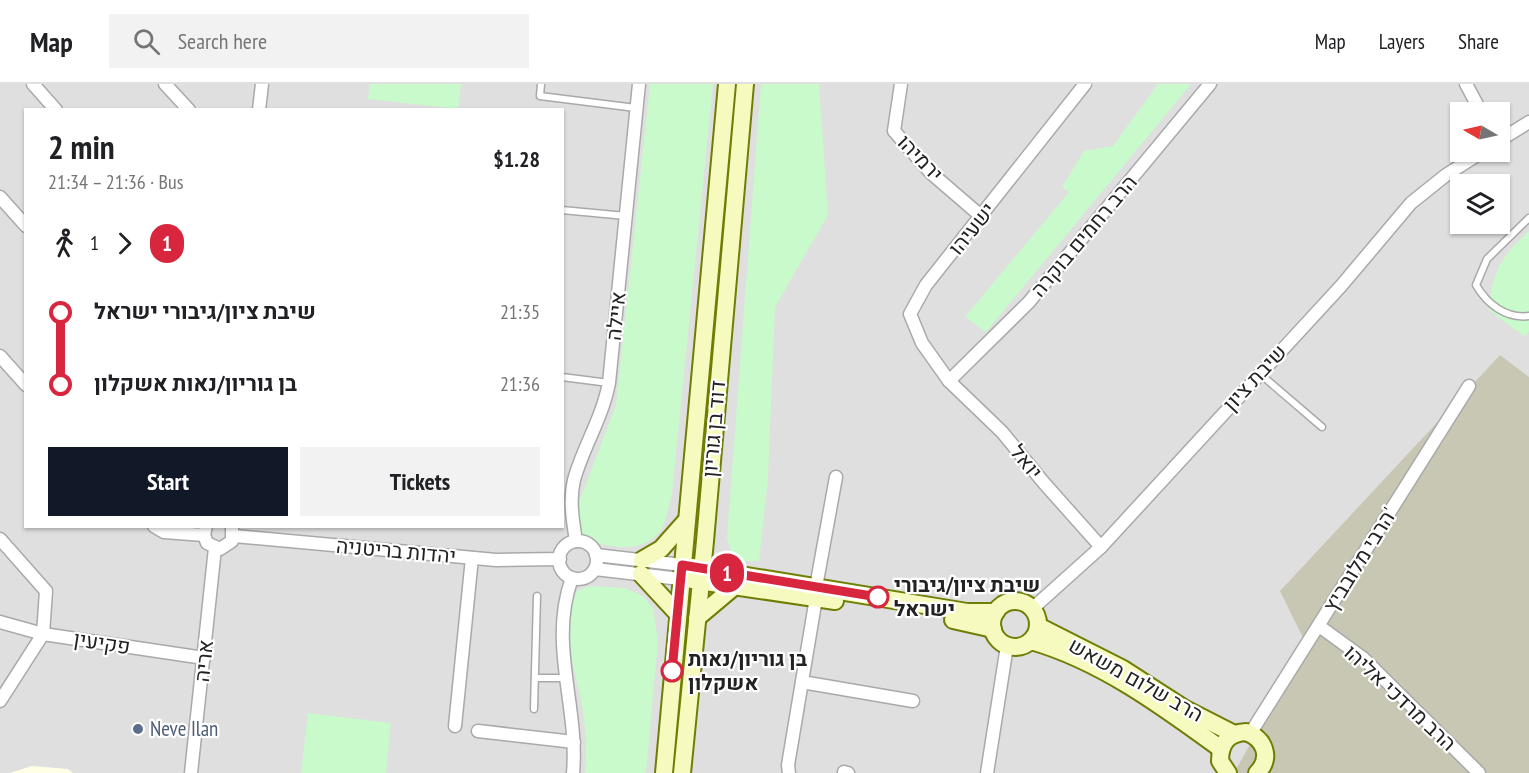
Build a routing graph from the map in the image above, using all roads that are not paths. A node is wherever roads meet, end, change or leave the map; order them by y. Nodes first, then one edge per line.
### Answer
1 (33, 84) edge
2 (165, 84) edge
3 (262, 84) edge
4 (541, 84) edge
5 (639, 84) edge
6 (727, 84) edge
7 (745, 84) edge
8 (901, 84) edge
9 (1085, 84) edge
10 (1210, 84) edge
11 (1466, 84) edge
12 (1476, 102) edge
13 (54, 108) edge
14 (187, 108) edge
15 (259, 108) edge
16 (636, 108) junction
17 (1529, 122) edge
18 (1510, 134) edge
19 (1466, 162) edge
20 (0, 197) edge
21 (564, 210) edge
22 (626, 216) junction
23 (982, 217) junction
24 (1529, 218) edge
25 (24, 224) edge
26 (1529, 316) edge
27 (0, 356) edge
28 (1258, 373) junction
29 (564, 377) edge
30 (949, 381) junction
31 (24, 383) edge
32 (609, 383) junction
33 (1469, 386) dead end
34 (1322, 427) dead end
35 (836, 477) dead end
36 (685, 522) junction
37 (158, 528) edge
38 (205, 531) edge
39 (233, 531) edge
40 (0, 539) edge
41 (576, 541) junction
42 (705, 541) junction
43 (1101, 547) junction
44 (215, 548) junction
45 (596, 555) junction
46 (472, 558) junction
47 (560, 559) junction
48 (642, 567) junction
49 (595, 568) junction
50 (681, 572) junction
51 (702, 575) junction
52 (572, 578) junction
53 (732, 579) junction
54 (816, 593) junction
55 (537, 596) dead end
56 (1032, 609) junction
57 (996, 612) junction
58 (677, 613) junction
59 (698, 618) junction
60 (0, 622) edge
61 (1319, 626) junction
62 (993, 628) junction
63 (43, 634) junction
64 (1034, 634) junction
65 (1007, 646) junction
66 (204, 658) junction
67 (535, 678) junction
68 (565, 678) junction
69 (802, 682) junction
70 (0, 701) edge
71 (913, 701) dead end
72 (534, 709) dead end
73 (455, 726) dead end
74 (478, 731) dead end
75 (1242, 734) junction
76 (574, 742) junction
77 (1221, 749) junction
78 (1263, 771) edge
79 (1226, 772) edge
80 (191, 773) edge
81 (573, 773) edge
82 (664, 773) edge
83 (682, 773) edge
84 (789, 773) edge
85 (987, 773) edge
86 (1479, 773) edge

1 - 13 street
2 - 14 street
3 - 15 street
4 - 16 lane
5 - 16 street, איילה
6 - 36 main road, דוד בן גוריון
7 - 42 main road, דוד בן גוריון
8 - 23 street, ירמיהו
9 - 23 street, ישעיהו
10 - 30 street, הרב רחמים בוקרה
11 - 12 street
16 - 22 street, איילה
17 - 18 street
19 - 28 street, שיבת ציון
20 - 25 street
21 - 22 lane
22 - 32 street, איילה
23 - 30 street, ישעיהו
24 - 26 lane
27 - 31 street
28 - 34 lane
28 - 43 street, שיבת ציון
29 - 32 lane
30 - 43 street, יואל
32 - 41 street, איילה
33 - 61 street, הרבי מלובביץ'
35 - 54 street
36 - 48 main road
36 - 50 main road, דוד בן גוריון
37 - 38 street
38 - 44 street
39 - 44 street
39 - 46 street, יהדות בריטניה
40 - 63 street
41 - 45 street
41 - 47 street
42 - 51 main road, דוד בן גוריון
42 - 53 main road
43 - 56 street, שיבת ציון
44 - 66 street, אריה
45 - 48 street
45 - 49 street
46 - 47 street, יהדות בריטניה
46 - 73 street
47 - 52 street
48 - 49 street
48 - 50 street
48 - 58 main road
49 - 52 street
50 - 51 main road
50 - 58 main road, דוד בן גוריון
51 - 53 main road
51 - 59 main road, דוד בן גוריון
52 - 68 street
53 - 54 main road
53 - 59 main road
54 - 57 main road
54 - 62 main road
54 - 69 street
55 - 67 lane
56 - 57 main road
56 - 64 main road
57 - 62 main road
58 - 82 main road, דוד בן גוריון
59 - 83 main road, דוד בן גוריון
60 - 63 street, פקיעין
61 - 75 street, הרבי מלובביץ'
61 - 86 street, הרב מרדכי אליהו
62 - 65 main road
63 - 66 street, פקיעין
63 - 70 street
64 - 65 main road
64 - 75 main road, הרב שלום משאש
64 - 77 main road, הרב שלום משאש
65 - 85 street
66 - 80 street, אריה
67 - 68 lane
67 - 72 lane
68 - 76 street
69 - 71 street
69 - 84 street
74 - 76 street
75 - 77 main road
75 - 78 main road
76 - 81 street
77 - 79 main road

